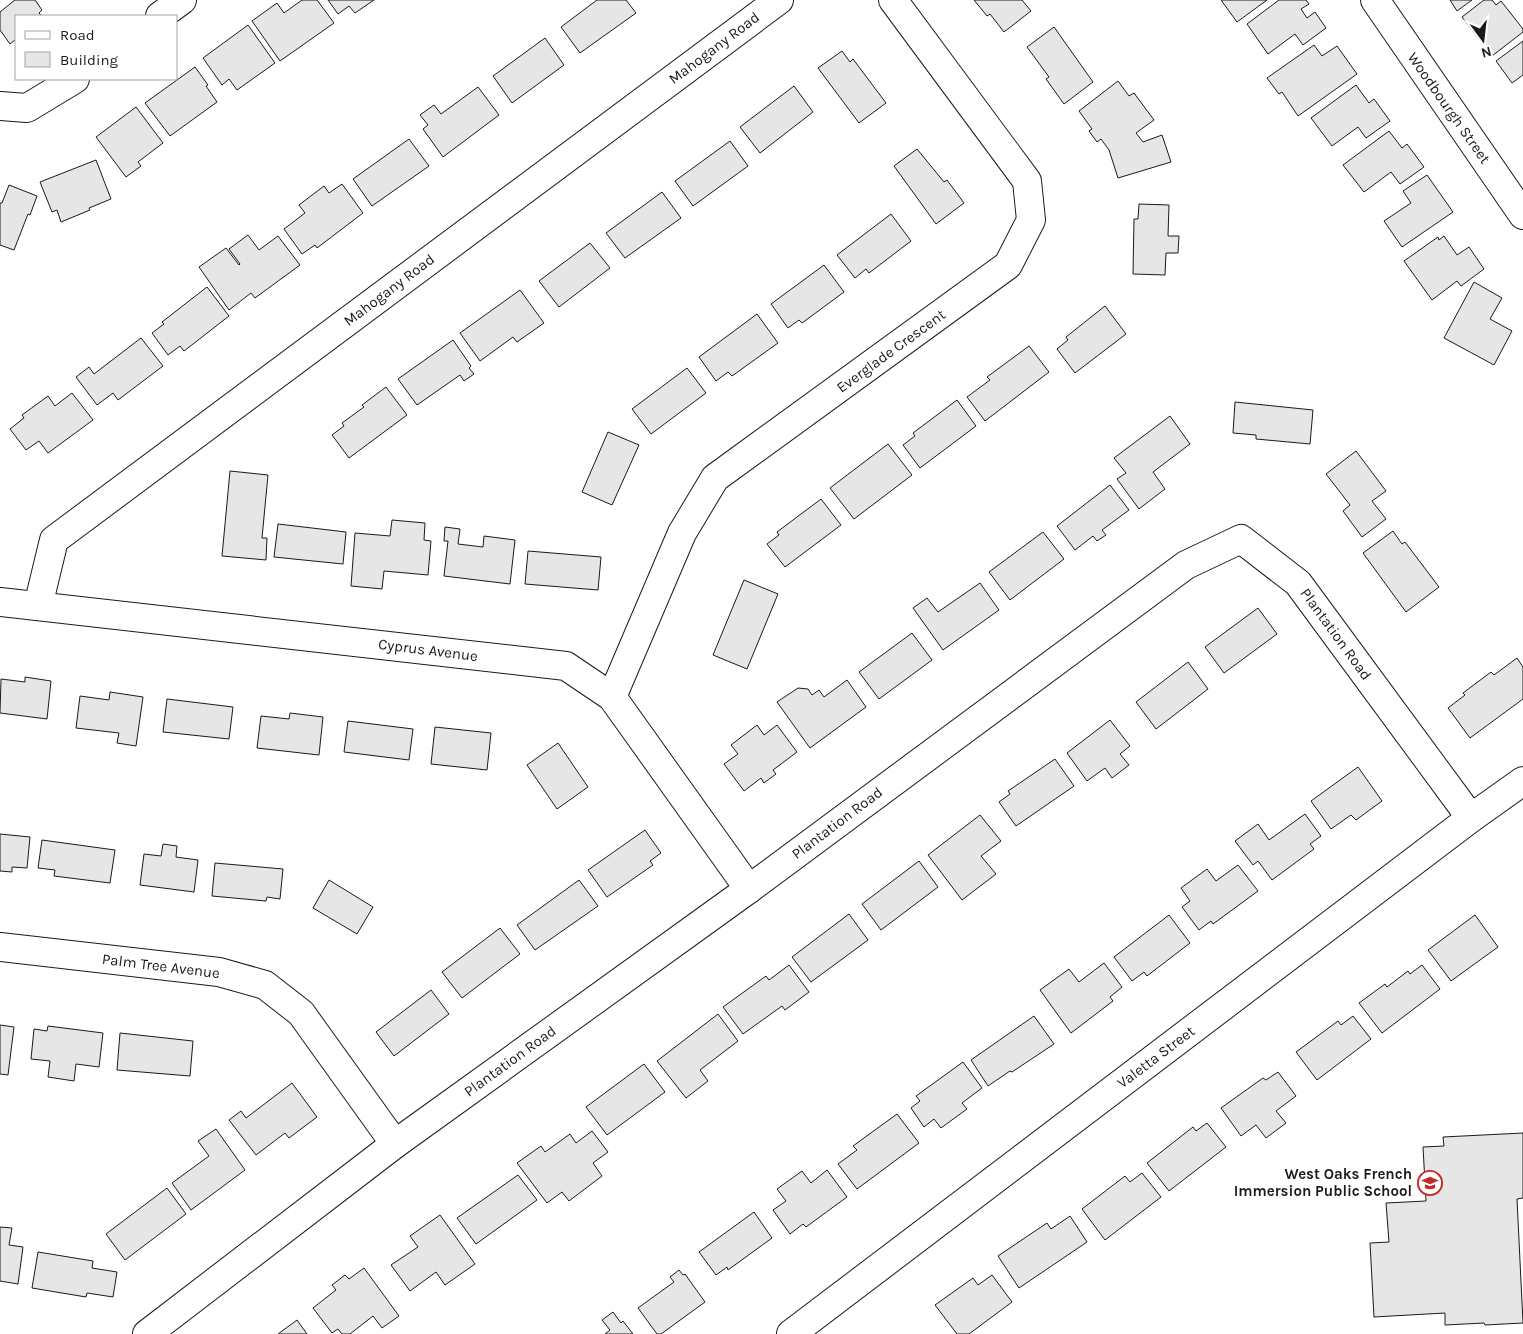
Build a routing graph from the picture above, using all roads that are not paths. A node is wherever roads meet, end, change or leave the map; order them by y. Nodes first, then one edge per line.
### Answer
1 (182, 0) edge
2 (779, 0) edge
3 (893, 0) edge
4 (1375, 0) edge
5 (161, 15) edge
6 (73, 80) edge
7 (0, 106) edge
8 (1523, 215) edge
9 (0, 602) edge
10 (38, 606) junction
11 (612, 697) junction
12 (1523, 781) edge
13 (1471, 818) junction
14 (749, 889) junction
15 (0, 947) edge
16 (395, 1144) junction
17 (146, 1334) edge
18 (791, 1334) edge

1 - 5 street
2 - 10 street, Mahogany Road
3 - 11 street, Everglade Crescent
4 - 8 street, Woodbourgh Street
6 - 7 street
9 - 10 street, Cyprus Avenue
10 - 11 street, Cyprus Avenue
11 - 14 street, Cyprus Avenue
12 - 13 street, Valetta Street
13 - 14 street, Plantation Road
13 - 18 street, Valetta Street
14 - 16 street, Plantation Road
15 - 16 street, Palm Tree Avenue
16 - 17 street, Plantation Road

